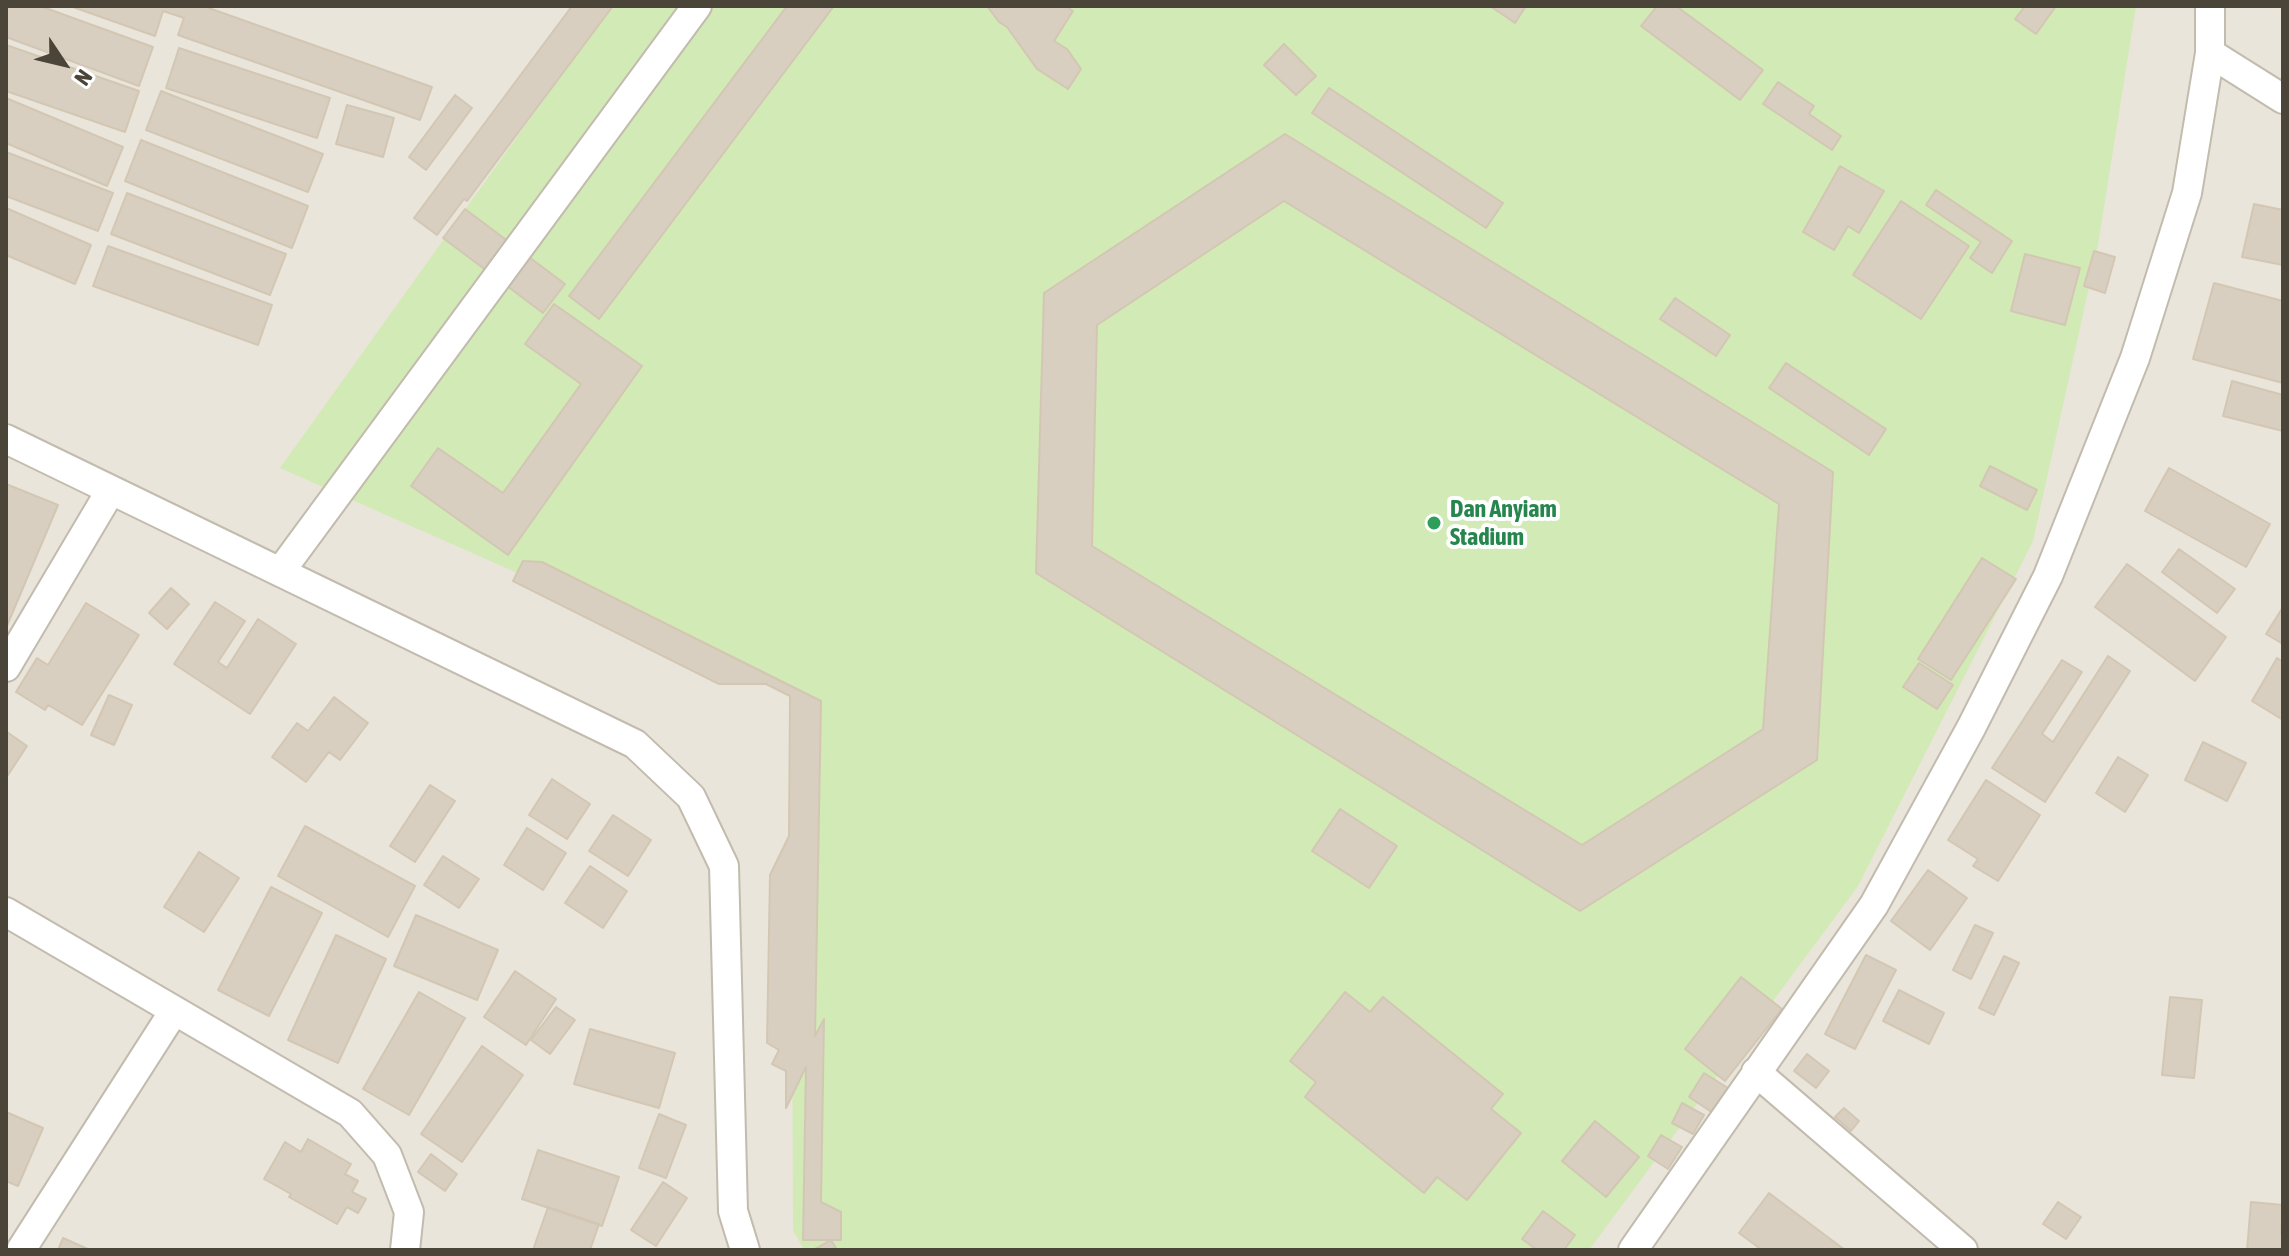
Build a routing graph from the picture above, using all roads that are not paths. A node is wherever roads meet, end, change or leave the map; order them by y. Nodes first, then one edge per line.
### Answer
1 (697, 6) edge
2 (2210, 6) edge
3 (2210, 53) junction
4 (2283, 99) edge
5 (6, 439) edge
6 (111, 490) junction
7 (280, 572) junction
8 (6, 667) edge
9 (6, 912) edge
10 (174, 1011) junction
11 (1756, 1072) junction
12 (21, 1250) edge
13 (405, 1250) edge
14 (745, 1250) edge
15 (1633, 1250) edge
16 (1963, 1250) edge

1 - 7 street
2 - 3 street
3 - 4 street
3 - 11 street
5 - 6 street
6 - 7 street
6 - 8 street
7 - 14 street
9 - 10 street
10 - 12 street
10 - 13 street
11 - 15 street
11 - 16 street

